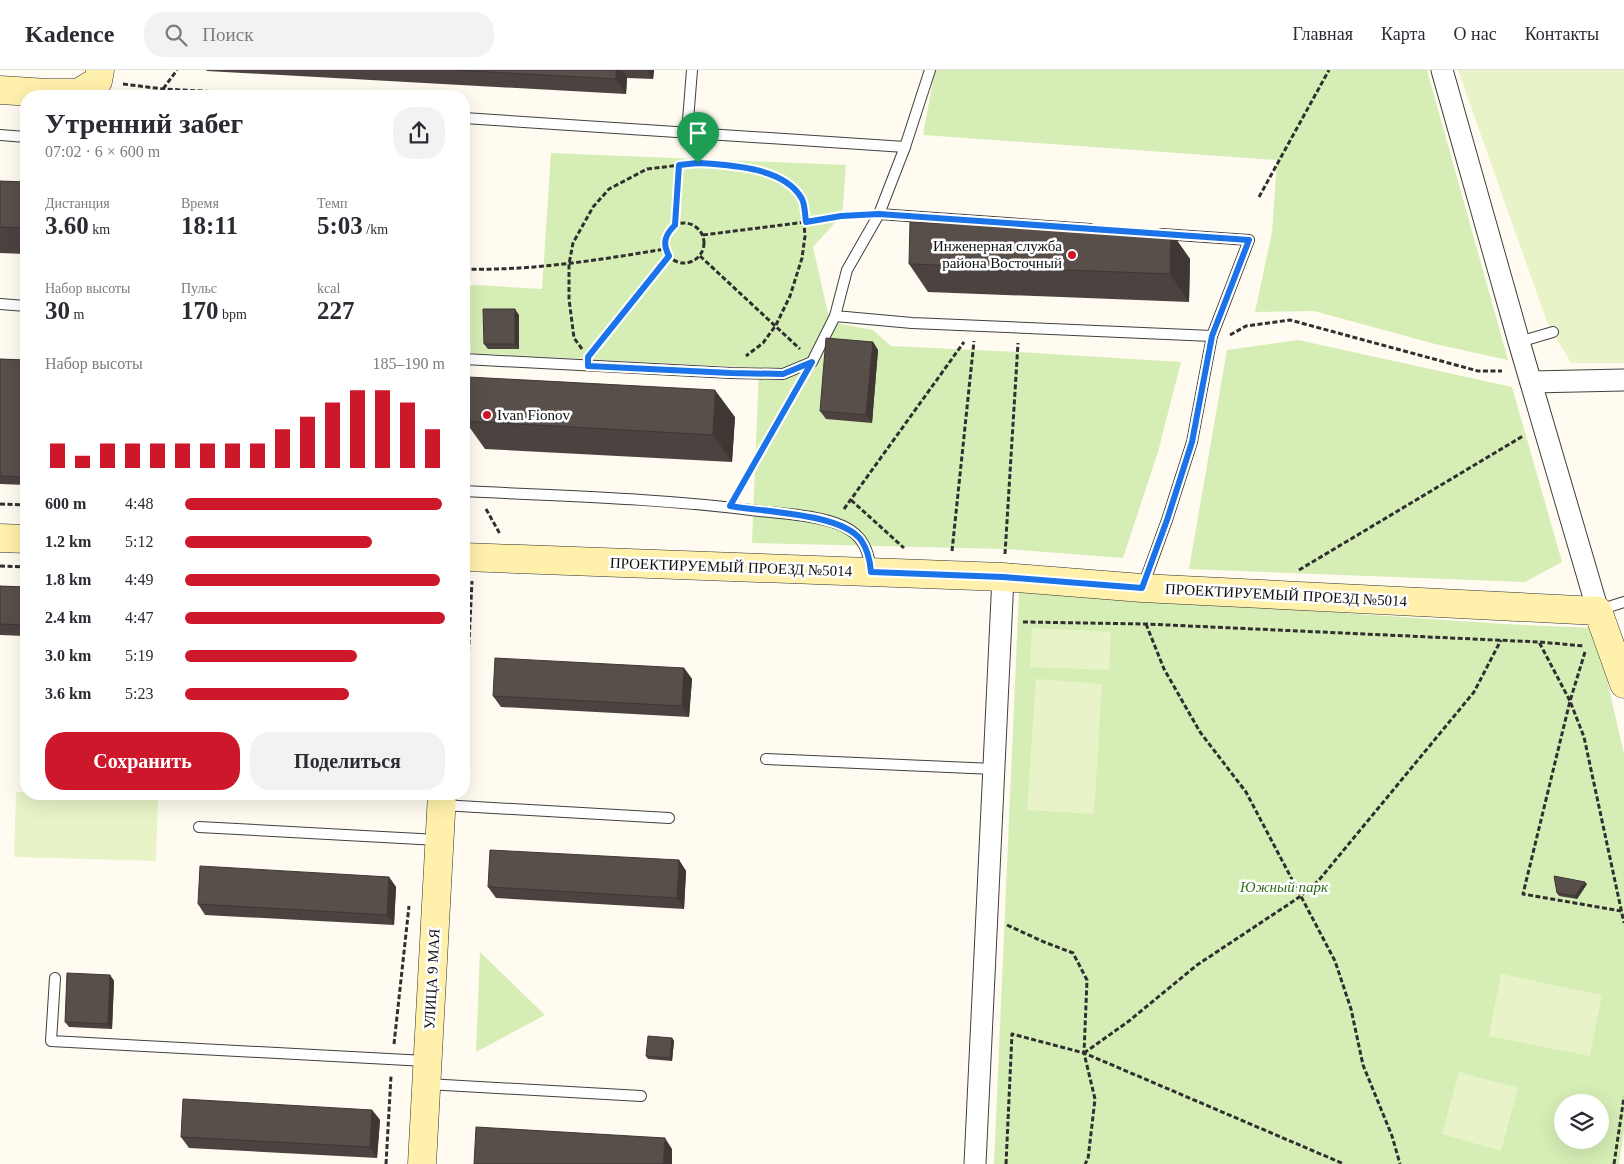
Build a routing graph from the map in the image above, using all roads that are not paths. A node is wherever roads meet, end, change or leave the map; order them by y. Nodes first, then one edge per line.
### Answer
1 (692, 70) edge
2 (930, 70) edge
3 (1442, 70) edge
4 (99, 76) edge
5 (0, 90) edge
6 (82, 90) edge
7 (20, 91) edge
8 (470, 118) edge
9 (687, 133) junction
10 (0, 135) edge
11 (20, 137) edge
12 (905, 147) junction
13 (879, 214) junction
14 (1103, 230) edge
15 (1151, 233) edge
16 (0, 304) edge
17 (20, 306) edge
18 (834, 316) junction
19 (1553, 332) dead end
20 (1211, 341) junction
21 (1519, 342) junction
22 (470, 359) edge
23 (1624, 380) edge
24 (1531, 382) junction
25 (470, 491) edge
26 (0, 538) edge
27 (20, 539) edge
28 (470, 565) edge
29 (871, 572) junction
30 (1003, 577) junction
31 (1142, 588) junction
32 (1624, 602) edge
33 (1598, 611) junction
34 (1624, 684) edge
35 (766, 758) dead end
36 (994, 768) junction
37 (441, 800) edge
38 (669, 818) dead end
39 (198, 827) dead end
40 (439, 840) junction
41 (54, 978) dead end
42 (427, 1072) junction
43 (641, 1096) dead end
44 (422, 1164) edge
45 (975, 1164) edge

1 - 9 lane
2 - 12 lane
3 - 21 street
4 - 6 street
5 - 7 street
8 - 9 lane
9 - 12 lane
10 - 11 lane
12 - 13 lane
13 - 14 lane
13 - 18 lane
15 - 20 lane
16 - 17 lane
18 - 20 lane
18 - 22 lane
19 - 21 lane
20 - 31 lane
21 - 24 street
23 - 24 street
24 - 33 street
25 - 29 lane
26 - 27 street
28 - 29 street, ПРОЕКТИРУЕМЫЙ ПРОЕЗД №5014
29 - 30 street, ПРОЕКТИРУЕМЫЙ ПРОЕЗД №5014
30 - 31 street, ПРОЕКТИРУЕМЫЙ ПРОЕЗД №5014
30 - 36 street
31 - 33 street, ПРОЕКТИРУЕМЫЙ ПРОЕЗД №5014
32 - 33 lane
33 - 34 street
35 - 36 lane
36 - 45 street
37 - 38 lane
37 - 40 street, УЛИЦА 9 МАЯ
39 - 40 lane
40 - 42 street, УЛИЦА 9 МАЯ
41 - 42 lane
42 - 43 lane
42 - 44 street, УЛИЦА 9 МАЯ

